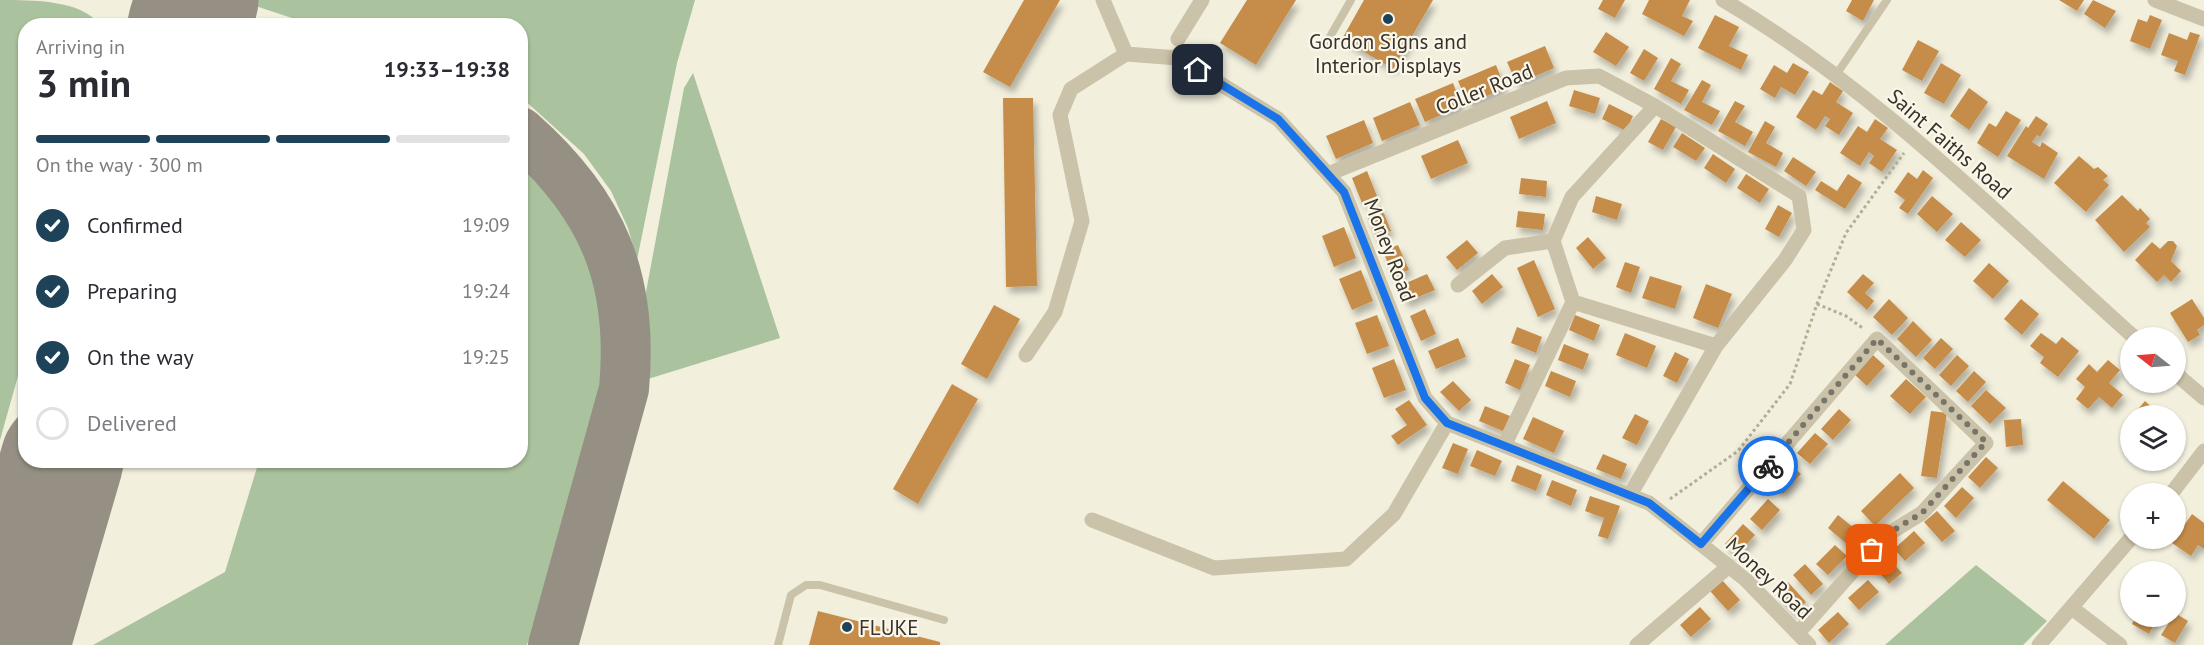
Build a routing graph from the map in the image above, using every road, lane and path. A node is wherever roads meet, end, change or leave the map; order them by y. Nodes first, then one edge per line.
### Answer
1 (1103, 0) edge
2 (1202, 0) edge
3 (1351, 0) edge
4 (1724, 0) edge
5 (1887, 0) edge
6 (2155, 0) edge
7 (2204, 19) edge
8 (1178, 39) dead end
9 (1328, 42) dead end
10 (1126, 54) junction
11 (1836, 75) junction
12 (1655, 106) junction
13 (1913, 141) junction
14 (1328, 174) junction
15 (1553, 241) junction
16 (1458, 285) dead end
17 (1573, 302) junction
18 (1817, 304) junction
19 (2123, 327) edge
20 (1877, 339) junction
21 (1716, 346) junction
22 (1026, 355) dead end
23 (2186, 382) edge
24 (2204, 398) edge
25 (1447, 423) junction
26 (1505, 444) junction
27 (2204, 451) edge
28 (2179, 483) edge
29 (1630, 495) junction
30 (1656, 508) junction
31 (1092, 520) dead end
32 (1701, 544) junction
33 (2122, 549) edge
34 (1729, 566) junction
35 (2072, 608) junction
36 (944, 620) dead end
37 (1798, 633) junction
38 (778, 645) edge
39 (1637, 645) edge
40 (1809, 645) edge
41 (2039, 645) edge
42 (2120, 645) edge

1 - 10 street
2 - 8 street
3 - 9 lane
4 - 11 street, Saint Faiths Road
5 - 11 lane
6 - 7 street
10 - 14 street, Money Road
10 - 22 street
11 - 13 street, Saint Faiths Road
12 - 14 street, Coller Road
12 - 15 street
12 - 21 street, Coller Road
13 - 18 path
13 - 19 street, Saint Faiths Road
14 - 25 street, Money Road
15 - 16 street
15 - 17 street
17 - 21 street
17 - 26 street
18 - 20 path
18 - 30 path
20 - 32 street
20 - 37 street
21 - 29 street, Coller Road
23 - 24 street
25 - 26 street, Money Road
25 - 31 street
26 - 29 street, Money Road
27 - 28 street
29 - 30 street, Money Road
30 - 32 street, Money Road
32 - 34 street, Money Road
33 - 35 street
34 - 37 street, Money Road
34 - 39 street
35 - 41 street
35 - 42 street
36 - 38 lane
37 - 40 street, Money Road

